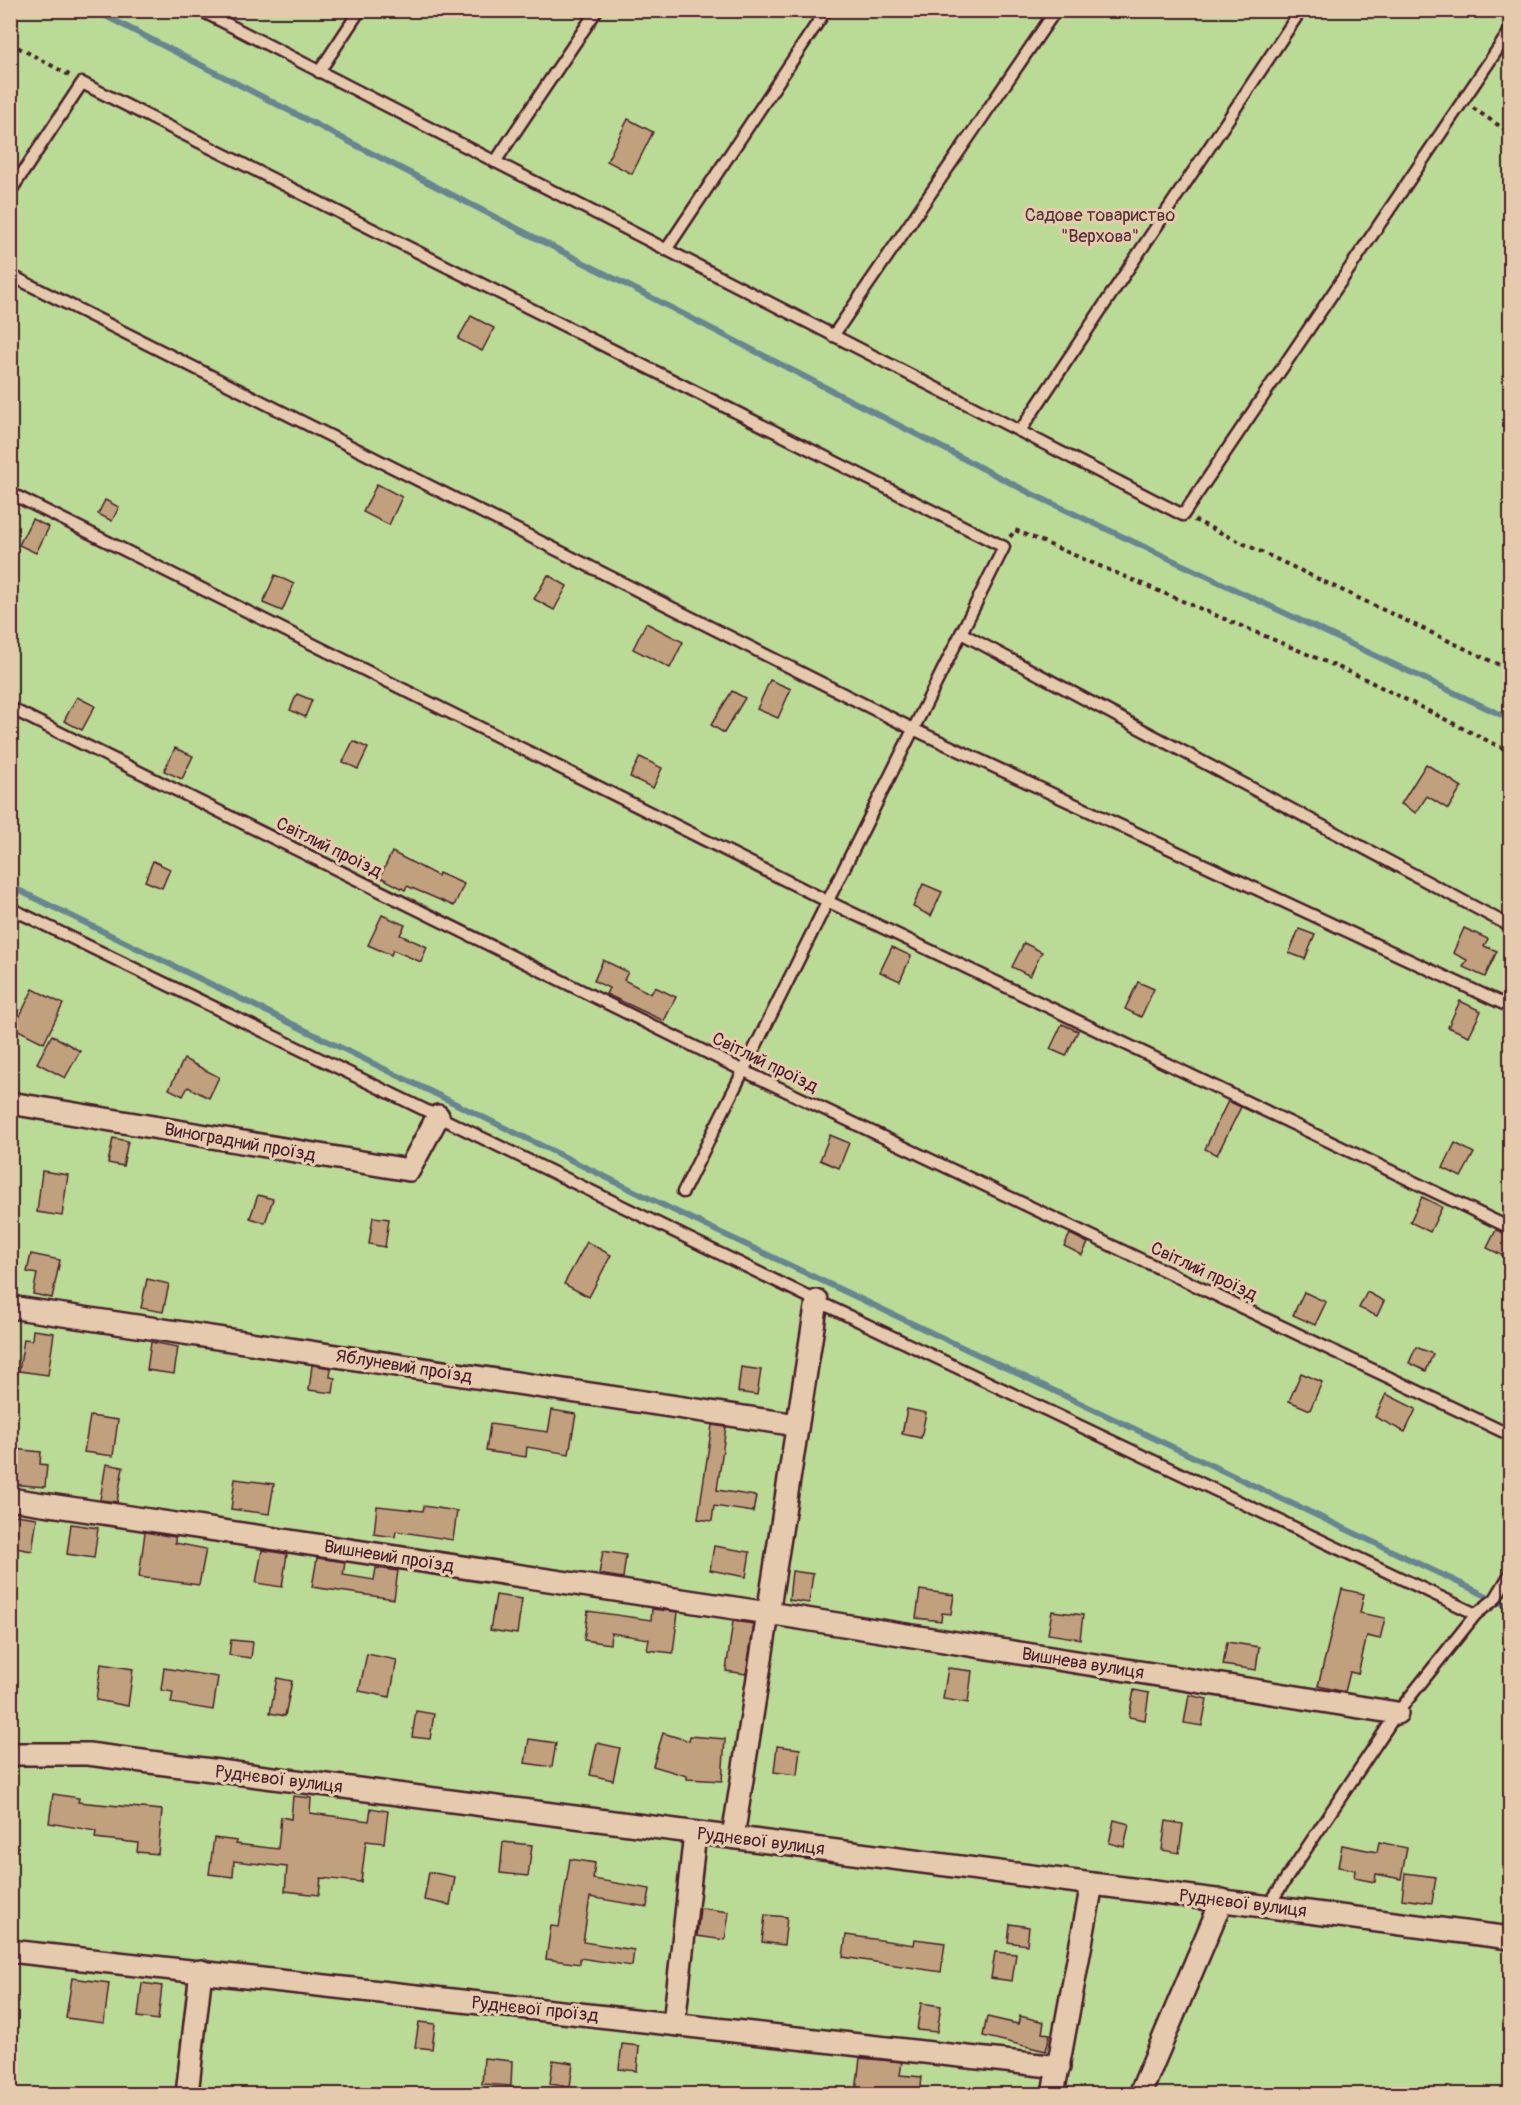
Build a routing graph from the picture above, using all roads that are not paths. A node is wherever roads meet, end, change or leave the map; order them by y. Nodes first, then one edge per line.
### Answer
1 (200, 10) edge
2 (360, 10) edge
3 (597, 10) edge
4 (826, 10) edge
5 (1056, 10) edge
6 (1301, 10) edge
7 (1510, 31) edge
8 (320, 72) junction
9 (495, 162) junction
10 (10, 192) edge
11 (666, 250) junction
12 (10, 275) edge
13 (833, 336) junction
14 (1020, 431) junction
15 (10, 493) edge
16 (961, 633) junction
17 (10, 708) edge
18 (913, 729) junction
19 (826, 902) junction
20 (10, 908) edge
21 (1510, 926) edge
22 (1510, 1007) edge
23 (742, 1070) junction
24 (10, 1103) edge
25 (438, 1116) junction
26 (683, 1192) dead end
27 (1510, 1228) edge
28 (817, 1301) junction
29 (10, 1307) edge
30 (798, 1425) junction
31 (1510, 1435) edge
32 (10, 1499) edge
33 (1510, 1574) edge
34 (768, 1613) junction
35 (1476, 1614) junction
36 (1397, 1713) junction
37 (10, 1754) edge
38 (695, 1833) junction
39 (733, 1837) junction
40 (1092, 1884) junction
41 (1222, 1900) junction
42 (1268, 1906) junction
43 (1510, 1938) edge
44 (10, 1951) edge
45 (201, 1971) junction
46 (674, 2024) junction
47 (1059, 2067) junction
48 (187, 2094) edge
49 (1053, 2094) edge
50 (1140, 2094) edge

1 - 8 lane
2 - 8 lane
3 - 9 lane
4 - 11 lane
5 - 13 lane
6 - 14 lane
7 - 14 lane
8 - 9 lane
9 - 11 lane
10 - 16 lane
11 - 13 lane
12 - 18 lane
13 - 14 lane
15 - 19 lane
16 - 18 lane
16 - 21 lane
17 - 23 lane, Світлий проїзд
18 - 19 lane
18 - 22 lane
19 - 23 lane
19 - 27 lane
20 - 25 lane
23 - 26 lane
23 - 31 lane, Світлий проїзд
24 - 25 street, Виноградний проїзд
25 - 28 lane
28 - 30 street
28 - 35 lane
29 - 30 street, Яблуневий проїзд
30 - 34 street
32 - 34 street, Вишневий проїзд
33 - 35 lane
34 - 36 street, Вишнева вулиця
34 - 39 street
35 - 36 lane
36 - 42 lane
37 - 38 street, Руднєвої вулиця
38 - 39 street, Руднєвої вулиця
38 - 46 street
39 - 40 street, Руднєвої вулиця
40 - 41 street, Руднєвої вулиця
40 - 47 street
41 - 42 street, Руднєвої вулиця
41 - 50 street
42 - 43 street, Руднєвої вулиця
44 - 45 street, Руднєвої проїзд
45 - 46 street, Руднєвої проїзд
45 - 48 street
46 - 47 street, Руднєвої проїзд
47 - 49 street

